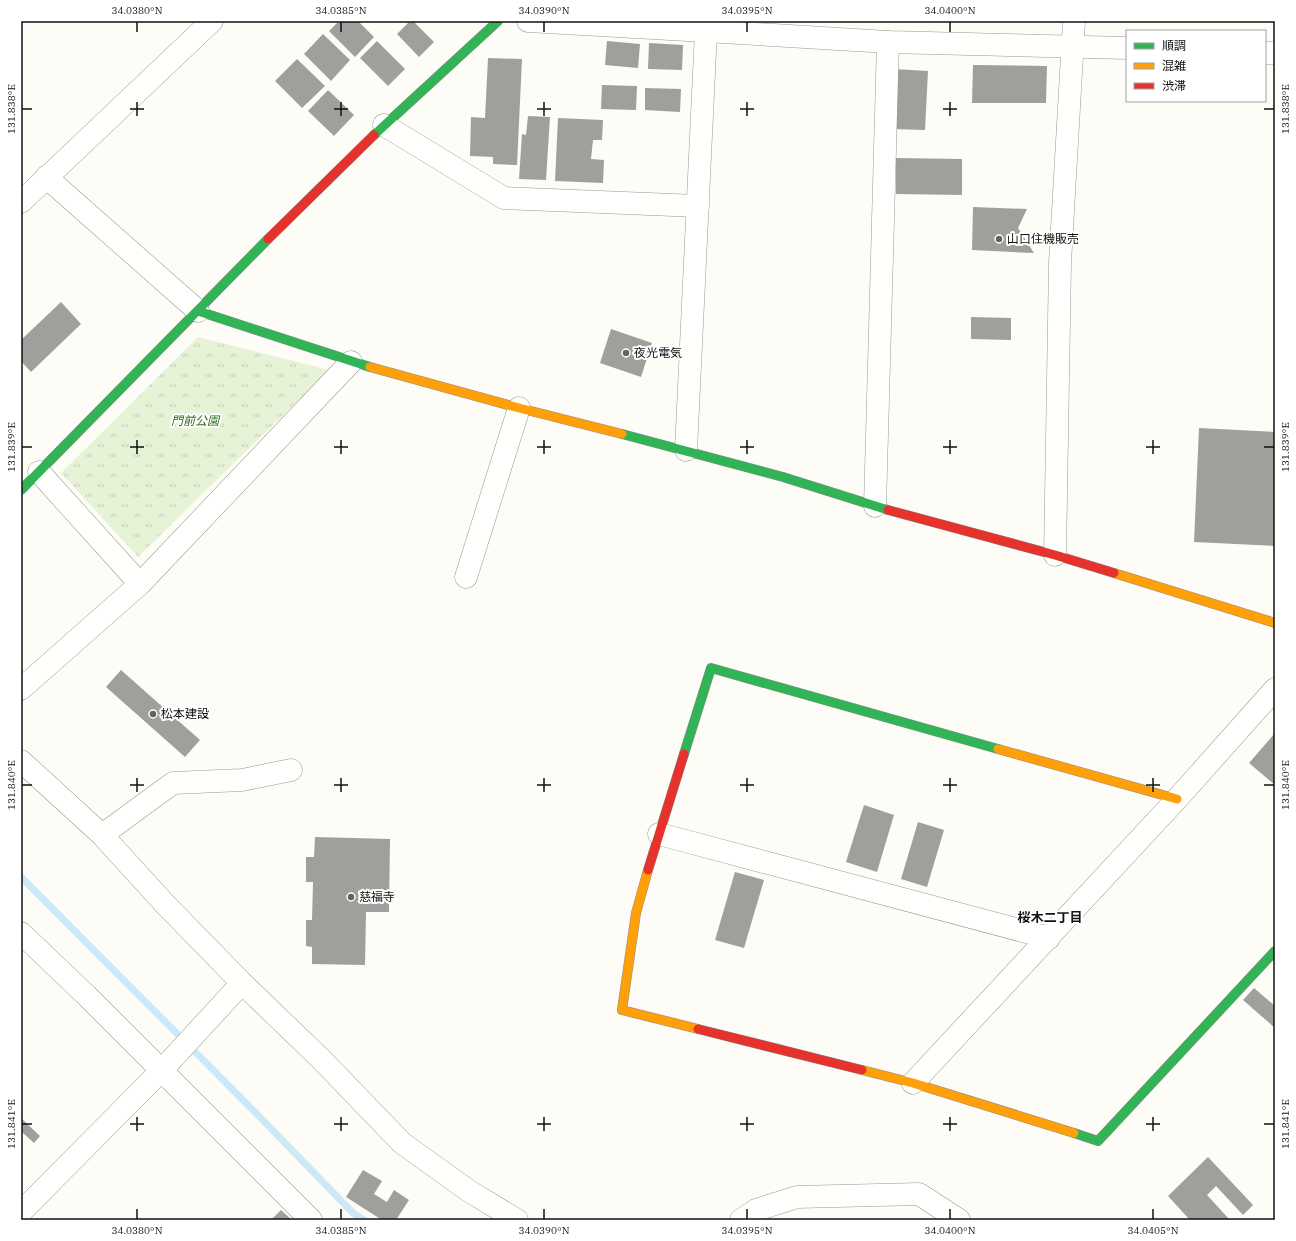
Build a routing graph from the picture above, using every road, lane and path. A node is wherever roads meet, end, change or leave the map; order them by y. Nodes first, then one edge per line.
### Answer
1 (212, 21) edge
2 (498, 21) edge
3 (528, 21) edge
4 (1074, 21) edge
5 (706, 31) junction
6 (888, 42) junction
7 (1073, 46) junction
8 (1126, 48) edge
9 (384, 125) junction
10 (46, 177) junction
11 (21, 202) edge
12 (698, 206) junction
13 (198, 311) junction
14 (351, 362) junction
15 (519, 408) junction
16 (686, 450) junction
17 (39, 472) junction
18 (21, 490) edge
19 (875, 506) junction
20 (1055, 555) junction
21 (466, 577) dead end
22 (140, 584) junction
23 (1275, 623) edge
24 (21, 689) edge
25 (1275, 689) edge
26 (21, 762) edge
27 (292, 770) dead end
28 (1177, 799) junction
29 (659, 834) junction
30 (102, 835) junction
31 (21, 933) edge
32 (1049, 938) junction
33 (1273, 958) edge
34 (242, 983) junction
35 (161, 1071) junction
36 (913, 1083) junction
37 (21, 1212) edge
38 (310, 1220) edge
39 (518, 1220) edge
40 (741, 1220) edge
41 (959, 1220) edge

1 - 10 street
2 - 9 street
3 - 5 street
4 - 7 street
5 - 6 street
5 - 12 street
6 - 7 street
6 - 19 street
7 - 8 street
7 - 20 street
9 - 12 street
9 - 13 street
10 - 11 street
10 - 13 street
12 - 16 street
13 - 14 street
13 - 17 street
14 - 15 street
14 - 22 street
15 - 16 street
15 - 21 street
16 - 19 street
17 - 18 street
17 - 22 street
19 - 20 street
20 - 23 street
22 - 24 street
25 - 28 street
26 - 30 street
27 - 30 street
28 - 29 street
28 - 32 street
29 - 32 street
29 - 36 street
30 - 34 street
31 - 35 street
32 - 36 street
33 - 36 street
34 - 35 street
34 - 39 street
35 - 37 street
35 - 38 street
40 - 41 street

